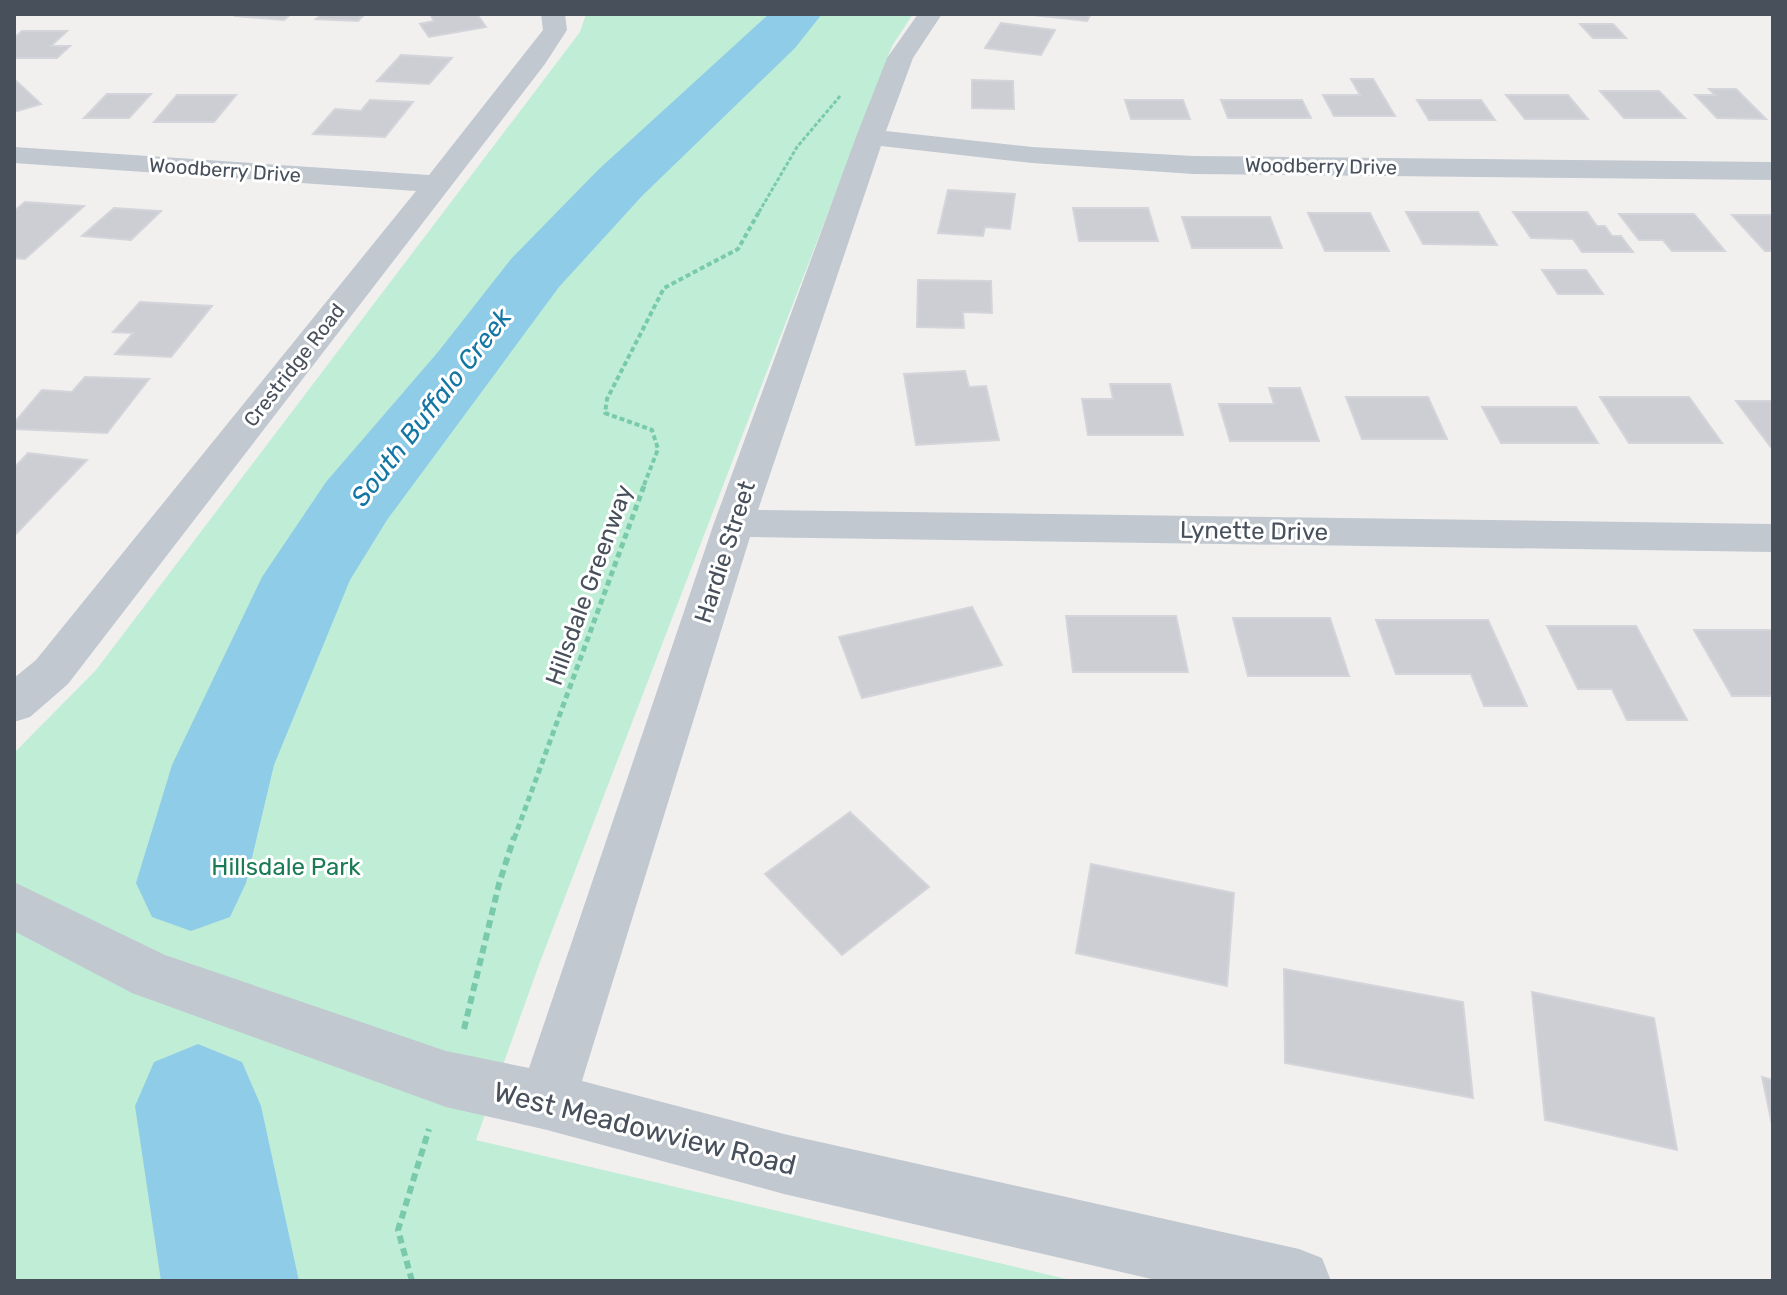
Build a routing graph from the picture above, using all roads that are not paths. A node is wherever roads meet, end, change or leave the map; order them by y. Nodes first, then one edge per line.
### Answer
1 (553, 14) edge
2 (930, 14) edge
3 (870, 137) junction
4 (14, 155) edge
5 (1773, 171) edge
6 (437, 184) junction
7 (734, 523) junction
8 (1773, 538) edge
9 (14, 704) edge
10 (14, 905) edge
11 (547, 1101) junction
12 (1299, 1281) edge

1 - 6 street, Crestridge Road
2 - 3 street, Hardie Street
3 - 5 street, Woodberry Drive
3 - 7 street, Hardie Street
4 - 6 street, Woodberry Drive
6 - 9 street, Crestridge Road
7 - 8 street, Lynette Drive
7 - 11 street, Hardie Street
10 - 11 street, West Meadowview Road
11 - 12 street, West Meadowview Road

